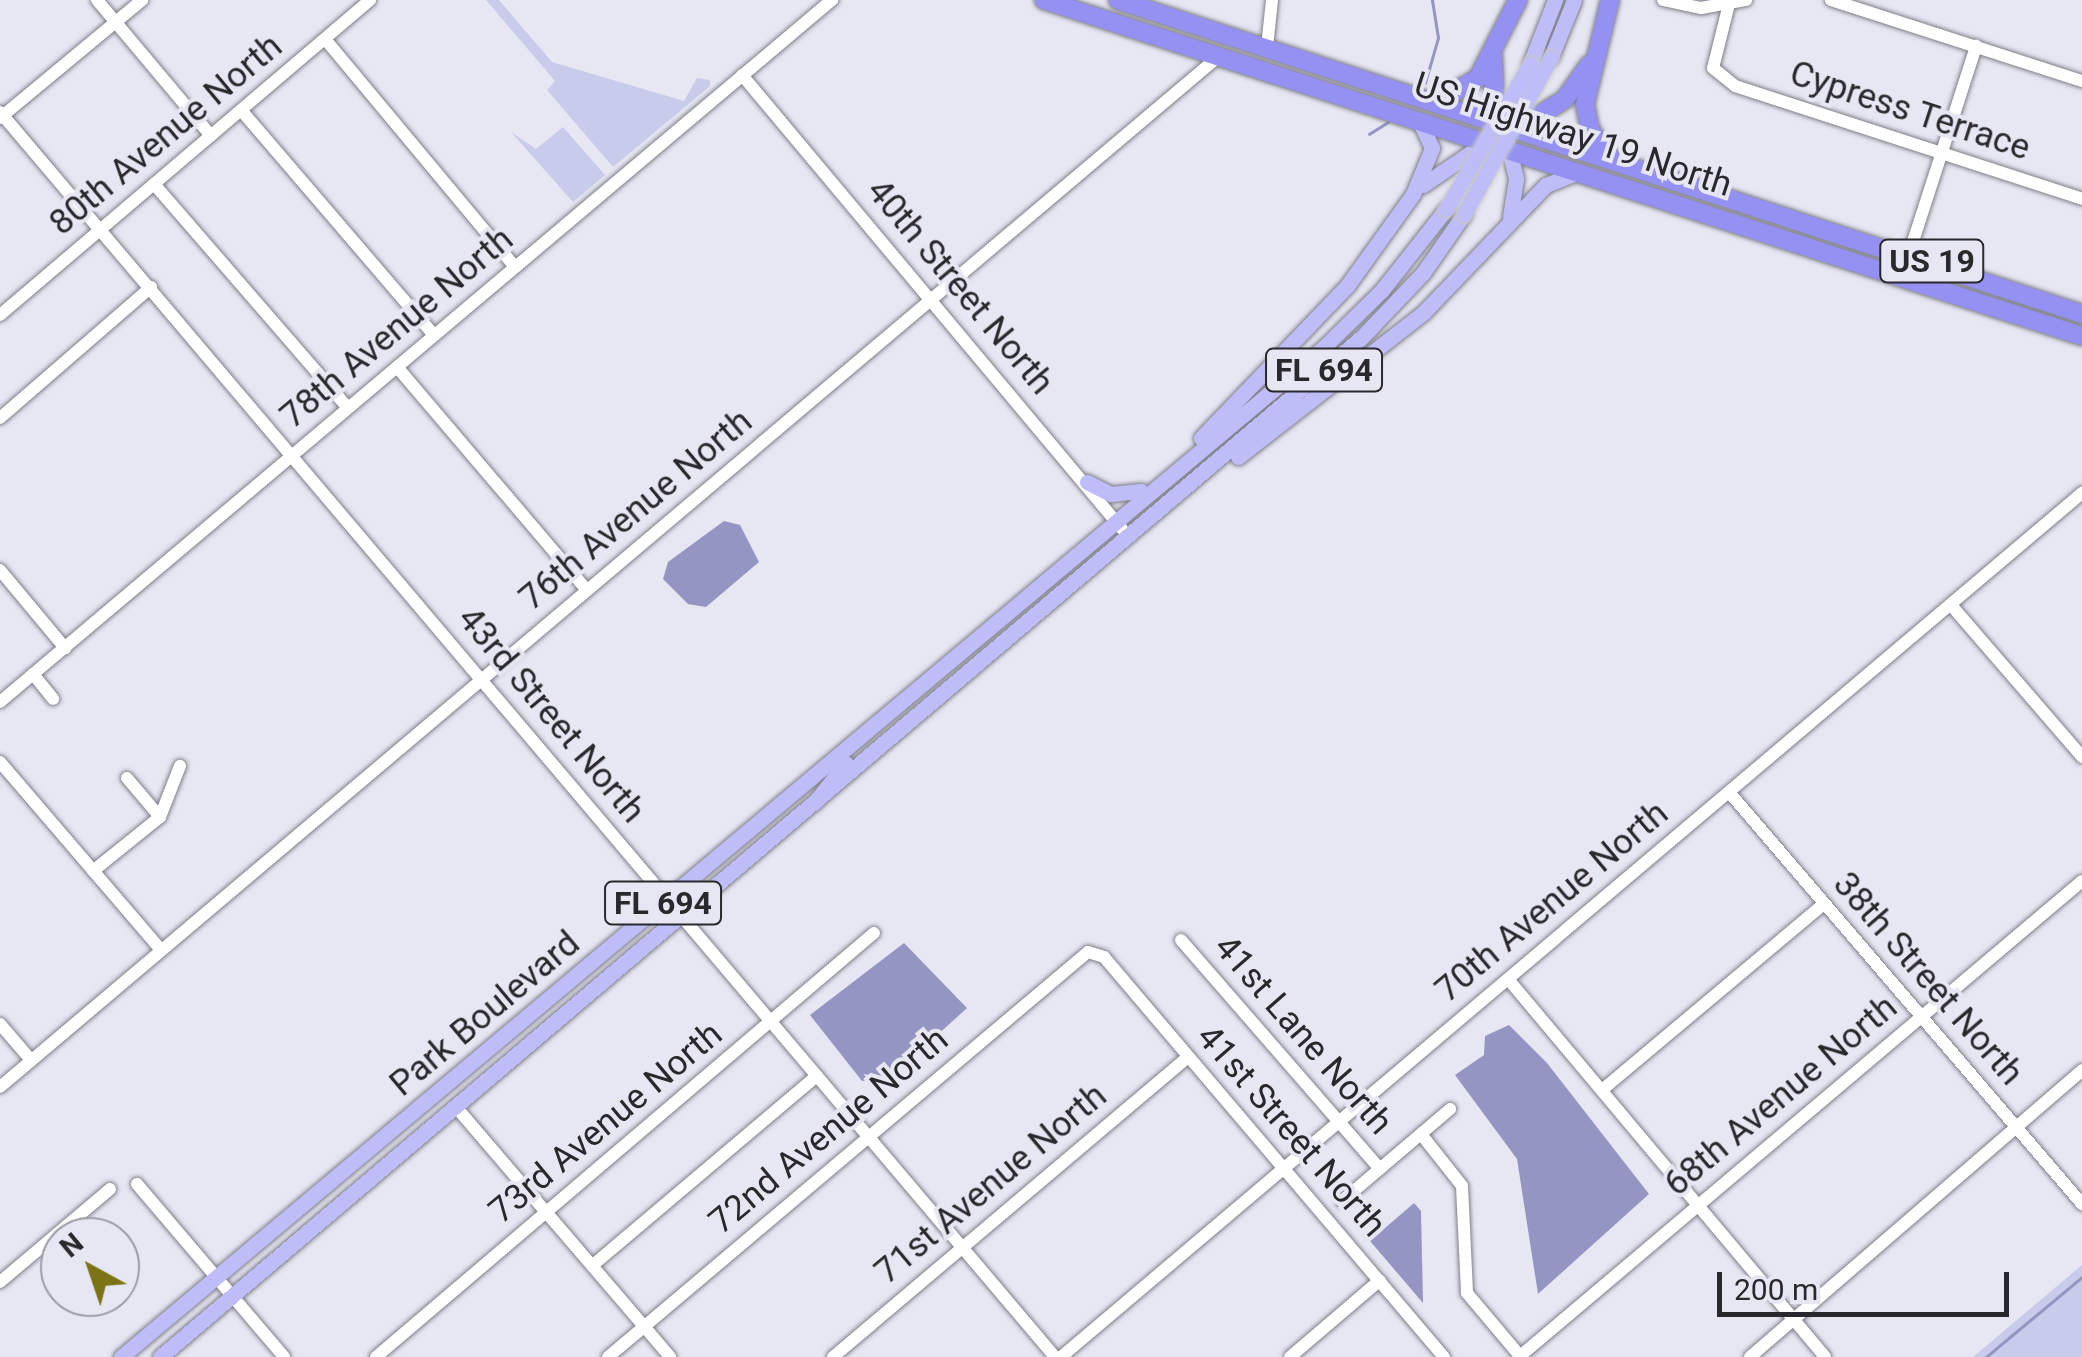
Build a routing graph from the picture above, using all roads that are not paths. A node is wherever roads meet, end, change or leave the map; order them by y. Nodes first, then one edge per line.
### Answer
1 (97, 0) edge
2 (142, 0) edge
3 (370, 0) edge
4 (832, 0) edge
5 (1044, 0) edge
6 (1118, 0) edge
7 (1272, 0) edge
8 (1518, 0) edge
9 (1555, 0) edge
10 (1574, 0) edge
11 (1610, 0) edge
12 (1664, 0) edge
13 (1746, 0) edge
14 (1831, 0) edge
15 (1729, 4) edge
16 (116, 22) junction
17 (324, 39) junction
18 (1494, 46) junction
19 (1976, 46) junction
20 (1267, 47) junction
21 (1597, 52) junction
22 (1219, 56) junction
23 (742, 75) junction
24 (2082, 80) edge
25 (1438, 102) junction
26 (241, 110) junction
27 (1, 115) edge
28 (1419, 120) junction
29 (1501, 133) junction
30 (211, 136) junction
31 (1940, 154) junction
32 (1610, 157) junction
33 (1581, 171) junction
34 (154, 184) junction
35 (1413, 194) junction
36 (2082, 199) edge
37 (1508, 221) junction
38 (100, 230) junction
39 (1909, 254) junction
40 (1866, 262) junction
41 (516, 267) junction
42 (1953, 268) junction
43 (1898, 272) junction
44 (151, 287) junction
45 (931, 300) junction
46 (2082, 314) edge
47 (0, 315) edge
48 (434, 335) junction
49 (2082, 336) edge
50 (397, 366) junction
51 (348, 408) junction
52 (0, 418) edge
53 (293, 454) junction
54 (1088, 482) junction
55 (1141, 491) junction
56 (2082, 493) edge
57 (1165, 508) junction
58 (1116, 522) junction
59 (1130, 538) junction
60 (0, 570) edge
61 (588, 590) junction
62 (1951, 604) junction
63 (1016, 606) junction
64 (65, 648) junction
65 (32, 674) junction
66 (482, 679) junction
67 (54, 700) dead end
68 (0, 702) edge
69 (888, 715) junction
70 (906, 730) junction
71 (2082, 757) edge
72 (0, 762) edge
73 (180, 766) dead end
74 (127, 778) dead end
75 (1729, 792) junction
76 (806, 814) junction
77 (160, 816) junction
78 (93, 871) junction
79 (2082, 881) edge
80 (666, 900) junction
81 (1824, 904) junction
82 (680, 916) junction
83 (874, 933) dead end
84 (1181, 940) dead end
85 (162, 950) junction
86 (1088, 952) joint
87 (1508, 979) junction
88 (1922, 1017) junction
89 (772, 1022) junction
90 (0, 1024) edge
91 (480, 1058) junction
92 (1188, 1058) junction
93 (32, 1060) junction
94 (2082, 1070) edge
95 (818, 1076) junction
96 (0, 1087) edge
97 (1602, 1090) junction
98 (423, 1106) junction
99 (456, 1107) junction
100 (1450, 1109) dead end
101 (1337, 1123) junction
102 (2017, 1128) junction
103 (1422, 1134) junction
104 (869, 1136) junction
105 (397, 1156) junction
106 (1285, 1167) junction
107 (1380, 1169) junction
108 (137, 1184) dead end
109 (110, 1190) dead end
110 (1342, 1201) dead end
111 (2082, 1204) edge
112 (1699, 1205) junction
113 (548, 1212) junction
114 (962, 1246) junction
115 (593, 1265) junction
116 (218, 1280) junction
117 (1380, 1280) junction
118 (0, 1282) edge
119 (232, 1296) junction
120 (1794, 1320) junction
121 (644, 1327) junction
122 (121, 1357) edge
123 (160, 1357) edge
124 (284, 1357) edge
125 (376, 1357) edge
126 (608, 1357) edge
127 (670, 1357) edge
128 (833, 1357) edge
129 (1058, 1357) edge
130 (1290, 1357) edge
131 (1444, 1357) edge
132 (1520, 1357) edge
133 (1750, 1357) edge
134 (1825, 1357) edge

1 - 16 street
2 - 16 street
3 - 17 street, 80th Avenue North
4 - 23 street, 78th Avenue North
5 - 22 highway, US Highway 19 North / US 19
6 - 20 highway, US Highway 19 North / US 19
7 - 20 street
8 - 18 highway
9 - 58 main road, FL 694, bridge
10 - 57 main road, FL 694, bridge
11 - 21 highway
12 - 15 street
13 - 15 street
14 - 19 street
15 - 31 street, Cypress Terrace
16 - 27 street
16 - 30 street
17 - 26 street, 80th Avenue North
17 - 41 street
18 - 25 highway
18 - 29 highway
19 - 24 street
19 - 31 street
20 - 25 highway, US Highway 19 North / US 19
21 - 29 highway
21 - 32 highway
22 - 28 highway, US Highway 19 North / US 19
22 - 45 street, 76th Avenue North
23 - 41 street, 78th Avenue North
23 - 45 street, 40th Street North
25 - 29 highway, US Highway 19 North / US 19
26 - 30 street, 80th Avenue North
26 - 48 street
27 - 38 street, 43rd Street North
28 - 29 highway, US Highway 19 North / US 19
28 - 35 main road
29 - 32 highway, US Highway 19 North / US 19
29 - 33 highway, US Highway 19 North / US 19
29 - 35 main road
29 - 37 main road
30 - 34 street, 80th Avenue North
31 - 36 street, Cypress Terrace
31 - 39 street
32 - 39 highway, US Highway 19 North / US 19
33 - 37 main road
33 - 40 highway, US Highway 19 North / US 19
34 - 38 street, 80th Avenue North
34 - 51 street
35 - 55 main road
37 - 57 main road
38 - 44 street, 43rd Street North
38 - 47 street, 80th Avenue North
39 - 40 highway
39 - 42 highway, US Highway 19 North / US 19
40 - 43 highway, US Highway 19 North / US 19
41 - 48 street, 78th Avenue North
42 - 43 highway
42 - 46 highway, US Highway 19 North / US 19
43 - 49 highway, US Highway 19 North / US 19
44 - 52 street
44 - 53 street, 43rd Street North
45 - 54 street, 40th Street North
45 - 61 street, 76th Avenue North
48 - 50 street, 78th Avenue North
50 - 51 street, 78th Avenue North
50 - 61 street
51 - 53 street, 78th Avenue North
53 - 64 street, 78th Avenue North
53 - 66 street, 43rd Street North
54 - 55 main road
54 - 58 street, 40th Street North
55 - 58 main road
56 - 62 street, 70th Avenue North
57 - 59 main road, FL 694
58 - 59 street, 40th Street North
58 - 63 main road, Park Boulevard / FL 694
59 - 70 main road, Park Boulevard / FL 694
60 - 64 street
61 - 66 street, 76th Avenue North
62 - 71 street
62 - 75 street, 70th Avenue North
63 - 69 main road, Park Boulevard / FL 694
63 - 70 main road
64 - 65 street, 78th Avenue North
65 - 67 street
65 - 68 street, 78th Avenue North
66 - 80 street, 43rd Street North
66 - 85 street, 76th Avenue North
69 - 76 main road
69 - 80 main road, Park Boulevard / FL 694
70 - 76 main road, Park Boulevard / FL 694
72 - 78 street
73 - 77 street
74 - 77 street
75 - 81 street, 38th Street North
75 - 87 street, 70th Avenue North
76 - 82 main road, Park Boulevard / FL 694
77 - 78 street
78 - 85 street
79 - 88 street, 68th Avenue North
80 - 82 street, 43rd Street North
80 - 91 main road, Park Boulevard / FL 694
81 - 88 street, 38th Street North
81 - 97 street
82 - 89 street, 43rd Street North
82 - 99 main road, Park Boulevard / FL 694
83 - 89 street, 73rd Avenue North
84 - 101 street, 41st Lane North
85 - 93 street, 76th Avenue North
86 - 92 street, 41st Street North
86 - 104 street, 72nd Avenue North
87 - 97 street
87 - 101 street, 70th Avenue North
88 - 102 street, 38th Street North
88 - 112 street, 68th Avenue North
89 - 95 street, 43rd Street North
89 - 113 street, 73rd Avenue North
90 - 93 street
91 - 98 main road, Park Boulevard / FL 694
91 - 99 main road
92 - 106 street, 41st Street North
92 - 114 street, 71st Avenue North
93 - 96 street, 76th Avenue North
94 - 102 street
95 - 104 street, 43rd Street North
95 - 115 street
97 - 112 street
98 - 105 main road
98 - 116 main road, Park Boulevard / FL 694
99 - 105 main road, Park Boulevard / FL 694
99 - 113 street
100 - 103 street
101 - 106 street, 70th Avenue North
101 - 107 street, 41st Lane North
102 - 111 street, 38th Street North
102 - 120 street
103 - 107 street
103 - 132 street
104 - 114 street, 43rd Street North
104 - 121 street, 72nd Avenue North
105 - 119 main road, Park Boulevard / FL 694
106 - 117 street, 41st Street North
106 - 129 street, 70th Avenue North
107 - 110 street
108 - 116 street
109 - 118 street
112 - 120 street
112 - 132 street, 68th Avenue North
113 - 115 street
113 - 125 street, 73rd Avenue North
114 - 128 street, 71st Avenue North
114 - 129 street, 43rd Street North
115 - 121 street
116 - 119 street
116 - 122 main road, Park Boulevard / FL 694
117 - 130 street
117 - 131 street, 41st Street North
119 - 123 main road, Park Boulevard / FL 694
119 - 124 street
120 - 133 street
120 - 134 street
121 - 126 street, 72nd Avenue North
121 - 127 street

